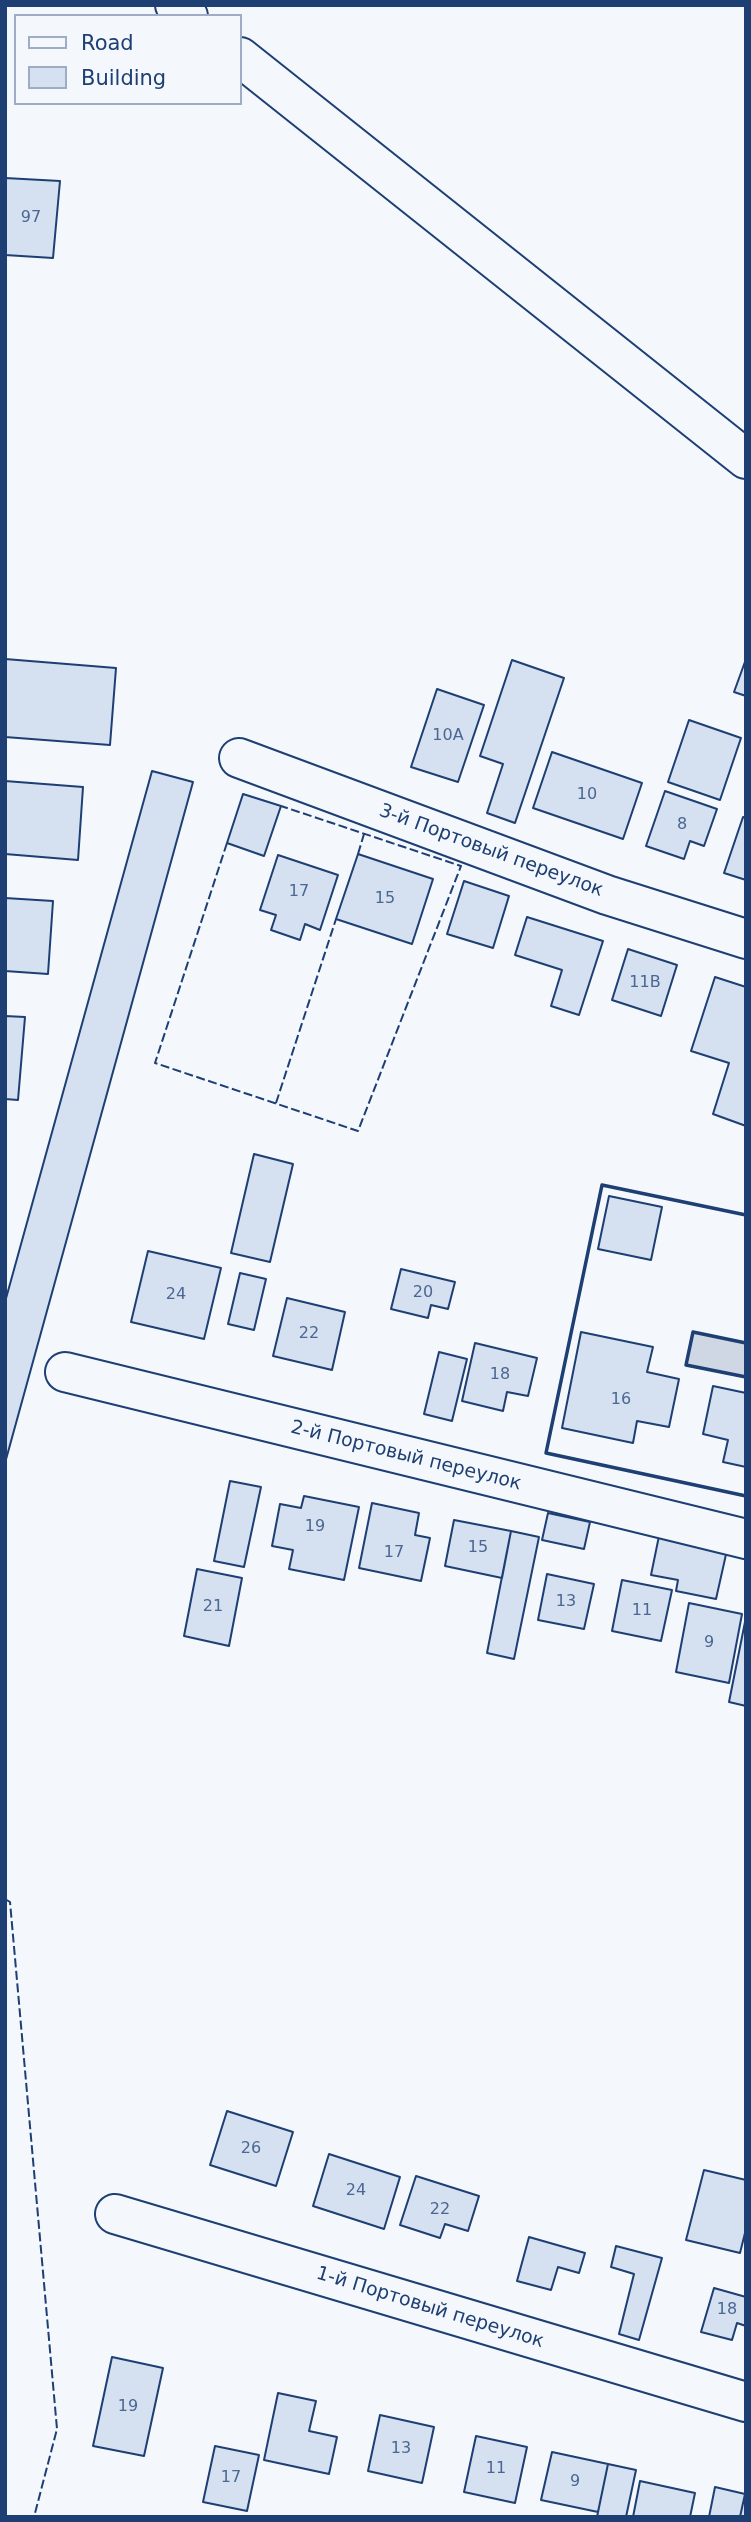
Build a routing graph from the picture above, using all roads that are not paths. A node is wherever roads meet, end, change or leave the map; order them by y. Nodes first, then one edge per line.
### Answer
1 (242, 59) edge
2 (746, 458) edge
3 (239, 758) dead end
4 (746, 939) edge
5 (65, 1372) dead end
6 (746, 1539) edge
7 (115, 2214) dead end
8 (746, 2402) edge

1 - 2 street
3 - 4 street, 3-й Портовый переулок
5 - 6 street, 2-й Портовый переулок
7 - 8 street, 1-й Портовый переулок

